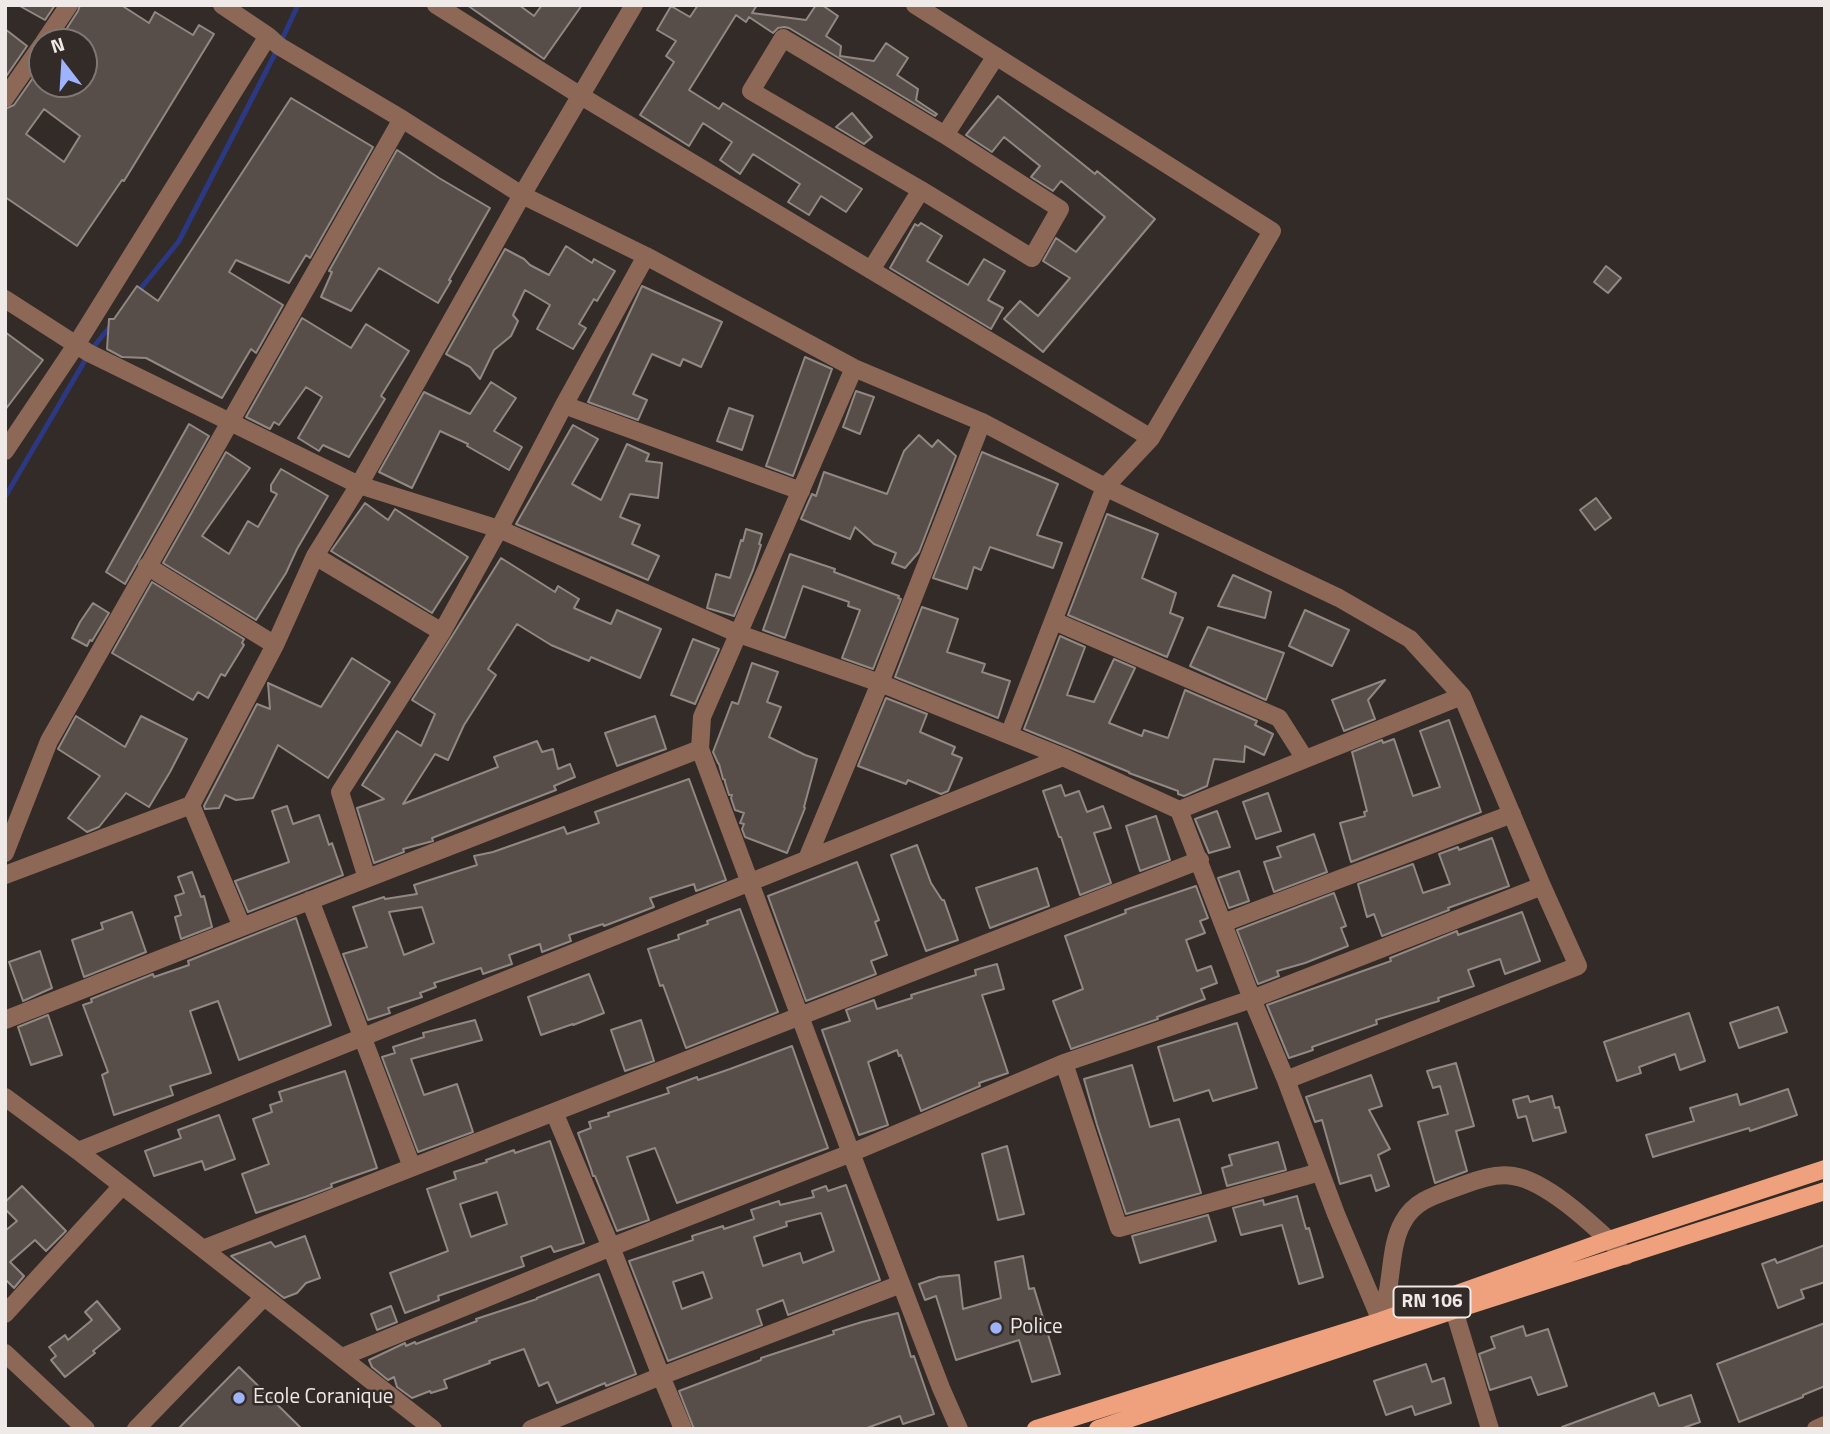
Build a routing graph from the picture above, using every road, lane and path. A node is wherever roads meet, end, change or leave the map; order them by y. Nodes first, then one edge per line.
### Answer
1 (69, 5) edge
2 (222, 5) edge
3 (436, 5) edge
4 (634, 5) edge
5 (915, 5) edge
6 (53, 28) edge
7 (268, 37) junction
8 (996, 56) junction
9 (28, 65) edge
10 (581, 96) junction
11 (5, 98) edge
12 (402, 119) junction
13 (945, 135) junction
14 (921, 190) junction
15 (522, 195) junction
16 (646, 256) junction
17 (871, 270) junction
18 (5, 299) edge
19 (76, 345) junction
20 (854, 368) junction
21 (564, 405) junction
22 (230, 421) junction
23 (982, 422) junction
24 (1151, 438) junction
25 (5, 451) edge
26 (359, 485) junction
27 (1105, 487) junction
28 (801, 491) junction
29 (499, 529) junction
30 (316, 556) junction
31 (148, 566) junction
32 (1054, 621) junction
33 (442, 632) junction
34 (739, 634) junction
35 (275, 645) junction
36 (880, 683) junction
37 (1462, 696) junction
38 (1009, 736) junction
39 (700, 750) junction
40 (1063, 757) junction
41 (1305, 759) junction
42 (191, 805) junction
43 (1179, 810) junction
44 (1512, 814) junction
45 (5, 853) edge
46 (807, 859) junction
47 (1200, 860) junction
48 (5, 874) edge
49 (367, 878) junction
50 (750, 883) junction
51 (1542, 886) junction
52 (310, 900) junction
53 (1223, 923) junction
54 (242, 927) junction
55 (1252, 999) junction
56 (800, 1017) junction
57 (5, 1020) edge
58 (362, 1037) junction
59 (1064, 1063) junction
60 (1286, 1080) junction
61 (5, 1097) edge
62 (554, 1112) junction
63 (78, 1151) junction
64 (851, 1153) junction
65 (412, 1167) junction
66 (1825, 1169) edge
67 (1320, 1172) junction
68 (122, 1186) junction
69 (1825, 1191) edge
70 (1609, 1240) junction
71 (611, 1247) junction
72 (203, 1249) junction
73 (1626, 1256) junction
74 (901, 1284) junction
75 (264, 1297) junction
76 (1450, 1303) junction
77 (5, 1314) edge
78 (1383, 1327) junction
79 (5, 1353) edge
80 (342, 1357) junction
81 (661, 1376) junction
82 (1825, 1425) edge
83 (86, 1429) edge
84 (135, 1429) edge
85 (433, 1429) edge
86 (531, 1429) edge
87 (683, 1429) edge
88 (959, 1429) edge
89 (1036, 1429) edge
90 (1098, 1429) edge
91 (1490, 1429) edge
92 (1816, 1429) edge

1 - 6 street
2 - 7 street
3 - 10 street
4 - 10 street
5 - 8 street
7 - 12 street
7 - 19 street
8 - 13 street
8 - 24 street
9 - 11 street
10 - 15 street
10 - 17 street
12 - 15 street
12 - 22 street
13 - 14 street
13 - 14 street
14 - 17 street
15 - 16 street
15 - 26 street
16 - 20 street
16 - 21 street
17 - 24 street
18 - 19 street
19 - 22 street
19 - 25 street
20 - 23 street
20 - 28 street
21 - 28 street
21 - 29 street
22 - 26 street
22 - 31 street
23 - 27 street
23 - 36 street
24 - 27 street
26 - 29 street
26 - 30 street
27 - 32 street
27 - 37 street
28 - 34 street
29 - 33 street
29 - 34 street
30 - 33 street
30 - 35 street
31 - 35 street
31 - 45 street
32 - 38 street
32 - 41 street
33 - 49 street
34 - 36 street
34 - 39 street
35 - 42 street
36 - 38 street
36 - 46 street
37 - 41 street
37 - 44 street
38 - 40 street
39 - 49 street
39 - 50 street
40 - 43 street
40 - 46 street
41 - 43 street
42 - 48 street
42 - 54 street
43 - 47 street
44 - 51 street
44 - 53 street
46 - 50 street
47 - 53 street
47 - 56 street
49 - 52 street
50 - 56 street
50 - 58 street
51 - 55 street
51 - 60 street
52 - 54 street
52 - 58 street
53 - 55 street
54 - 57 street
55 - 59 street
55 - 60 street
56 - 62 street
56 - 64 street
58 - 63 street
58 - 65 street
59 - 64 street
59 - 67 street
60 - 67 street
61 - 63 street
62 - 65 street
62 - 71 street
63 - 68 street
64 - 71 street
64 - 74 street
65 - 72 street
66 - 70 main road, RN 106
67 - 78 street
68 - 72 street
68 - 77 street
69 - 73 main road, RN 106
70 - 73 street
70 - 76 main road, RN 106
70 - 78 street
71 - 80 street
71 - 81 street
72 - 75 street
73 - 76 main road, RN 106
74 - 81 street
74 - 88 street
75 - 80 street
75 - 84 street
76 - 78 main road, RN 106
76 - 91 street
78 - 89 main road, RN 106
78 - 90 main road, RN 106
79 - 83 street
80 - 85 street
81 - 86 street
81 - 87 street
82 - 92 street

